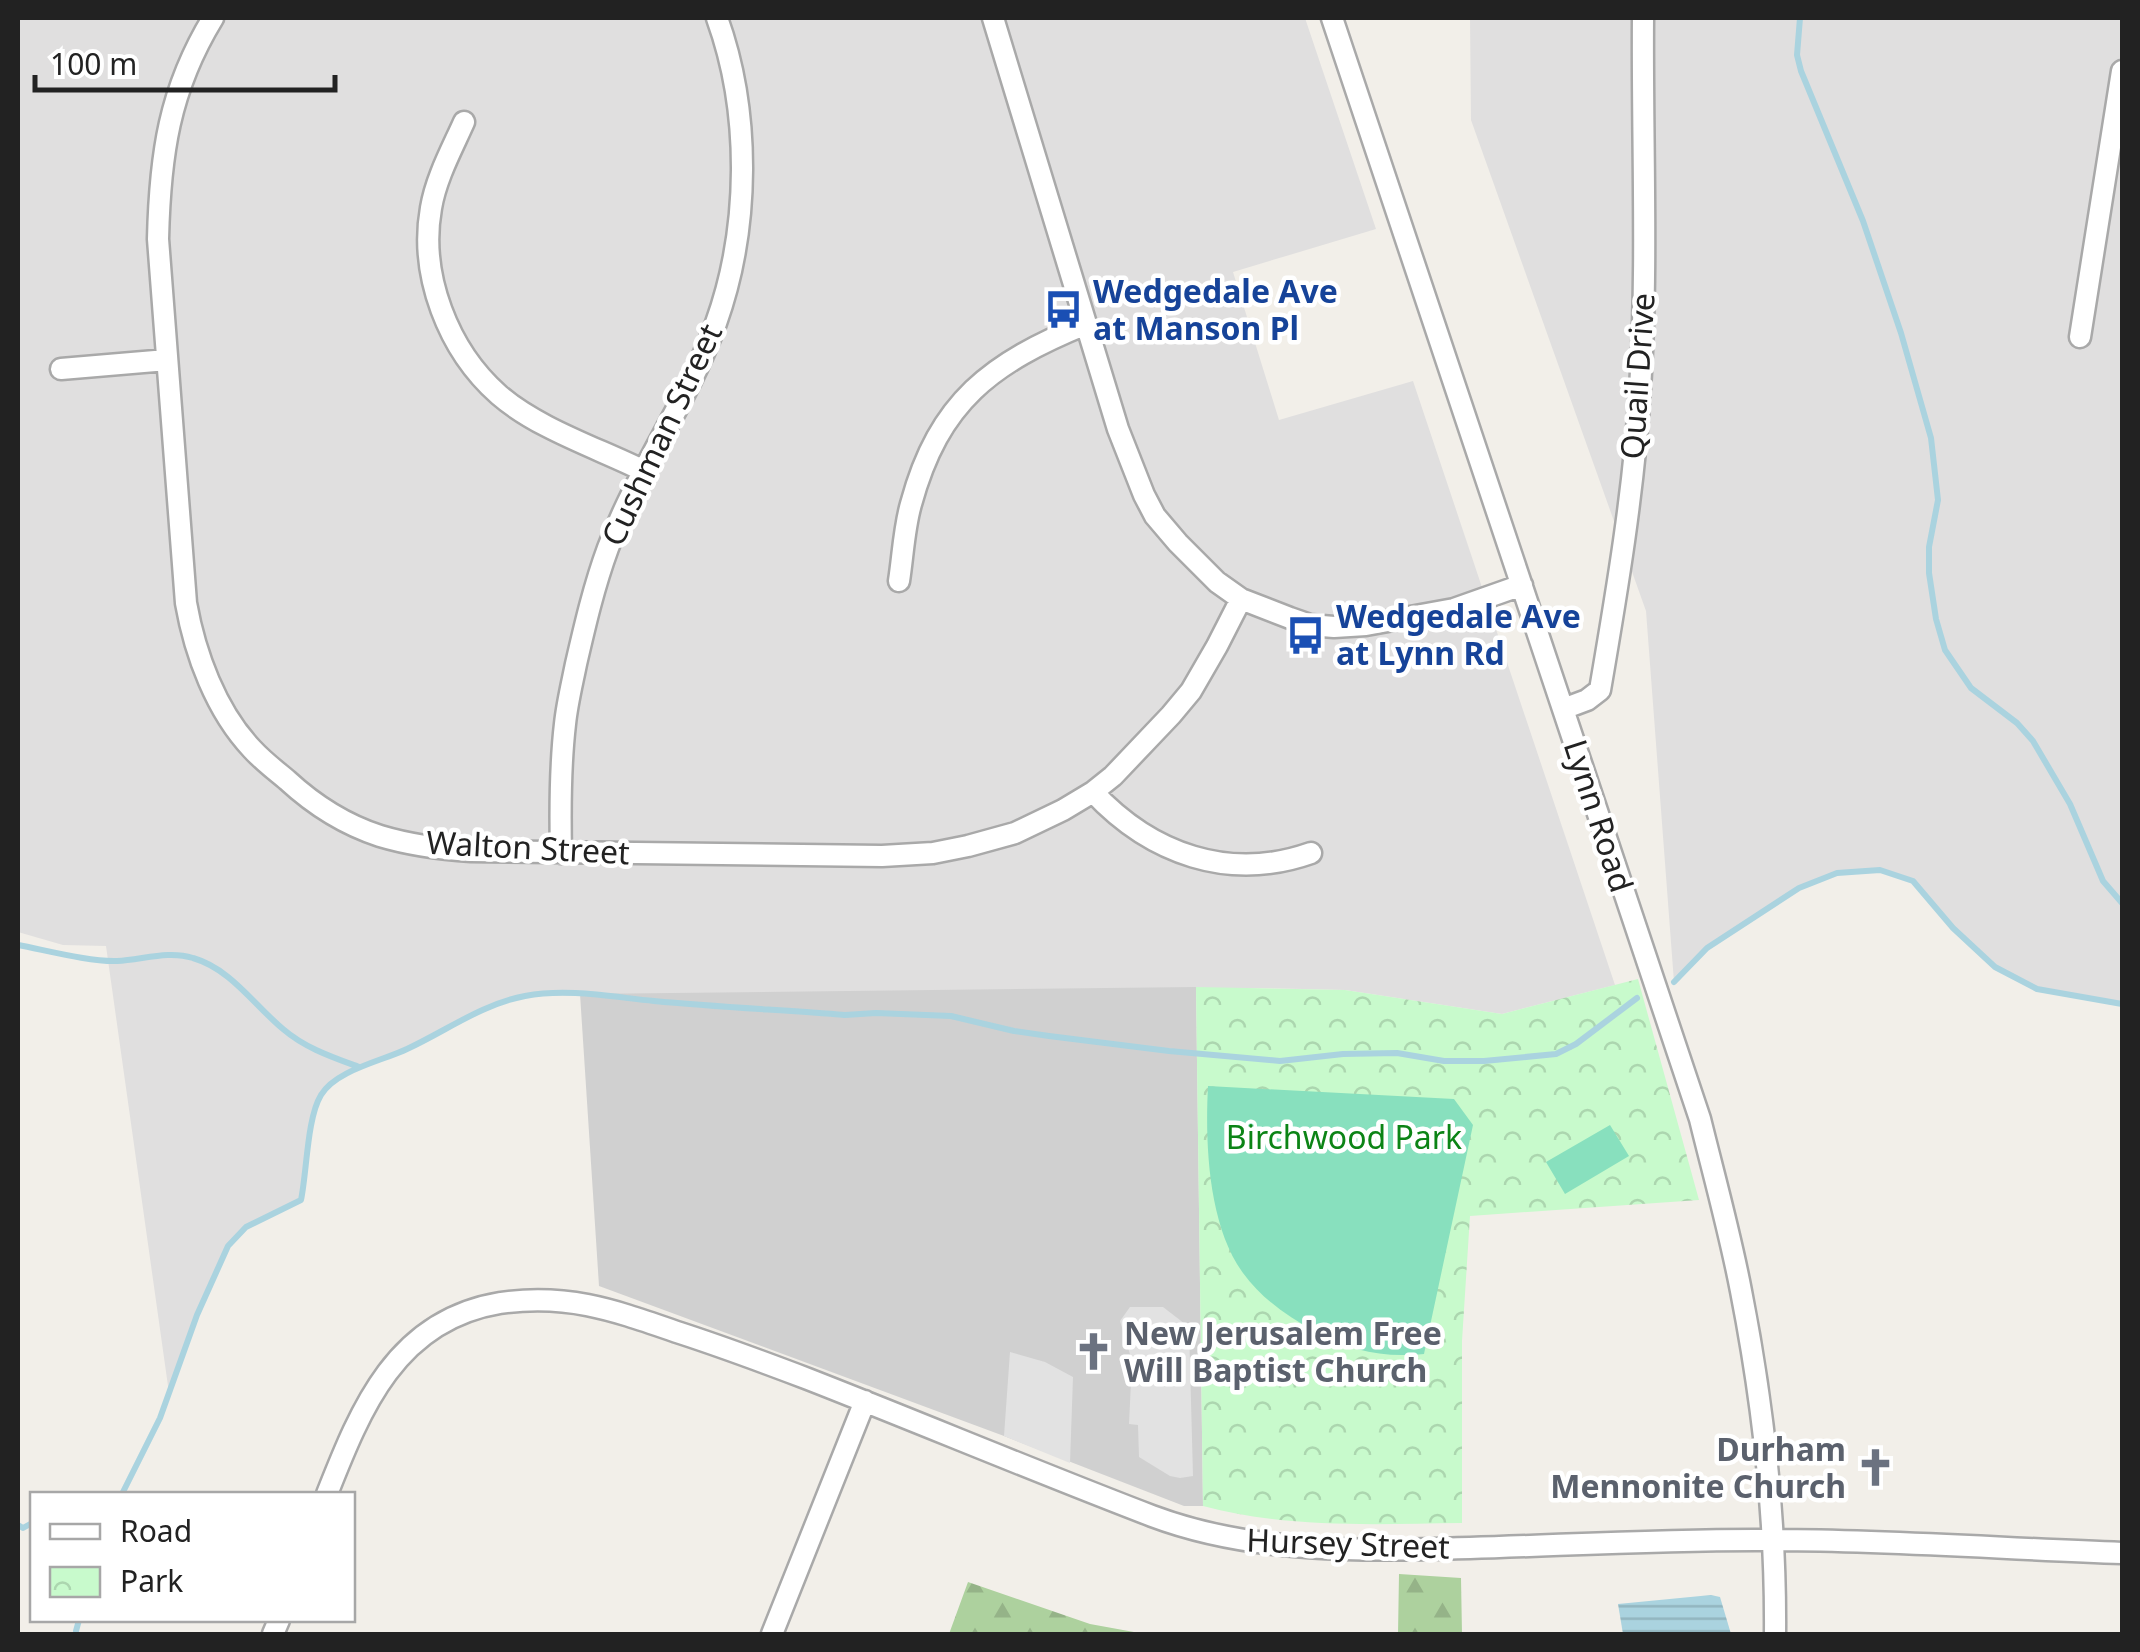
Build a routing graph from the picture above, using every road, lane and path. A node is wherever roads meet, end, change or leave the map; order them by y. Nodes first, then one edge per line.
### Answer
1 (213, 18) edge
2 (717, 18) edge
3 (993, 18) edge
4 (1332, 18) edge
5 (1643, 18) edge
6 (2122, 71) edge
7 (464, 122) dead end
8 (1086, 324) junction
9 (2080, 337) dead end
10 (167, 360) junction
11 (61, 368) dead end
12 (642, 470) junction
13 (900, 580) dead end
14 (1522, 585) junction
15 (1241, 598) junction
16 (1563, 709) junction
17 (1094, 792) junction
18 (560, 852) junction
19 (1311, 853) dead end
20 (865, 1401) junction
21 (328, 1492) edge
22 (1772, 1540) junction
23 (2122, 1553) edge
24 (772, 1634) edge
25 (1775, 1634) edge

1 - 10 street, Walton Street
2 - 12 street, Cushman Street
3 - 8 street
4 - 14 street, Lynn Road
5 - 16 street, Quail Drive
6 - 9 street
7 - 12 street
8 - 13 street
8 - 15 street
10 - 11 street
10 - 18 street, Walton Street
12 - 18 street, Cushman Street
14 - 15 street
14 - 16 street, Lynn Road
15 - 17 street, Walton Street
16 - 22 street, Lynn Road
17 - 18 street, Walton Street
17 - 19 street
20 - 21 street, Hursey Street
20 - 22 street, Hursey Street
20 - 24 street
22 - 23 street, Hursey Street
22 - 25 street, Lynn Road

